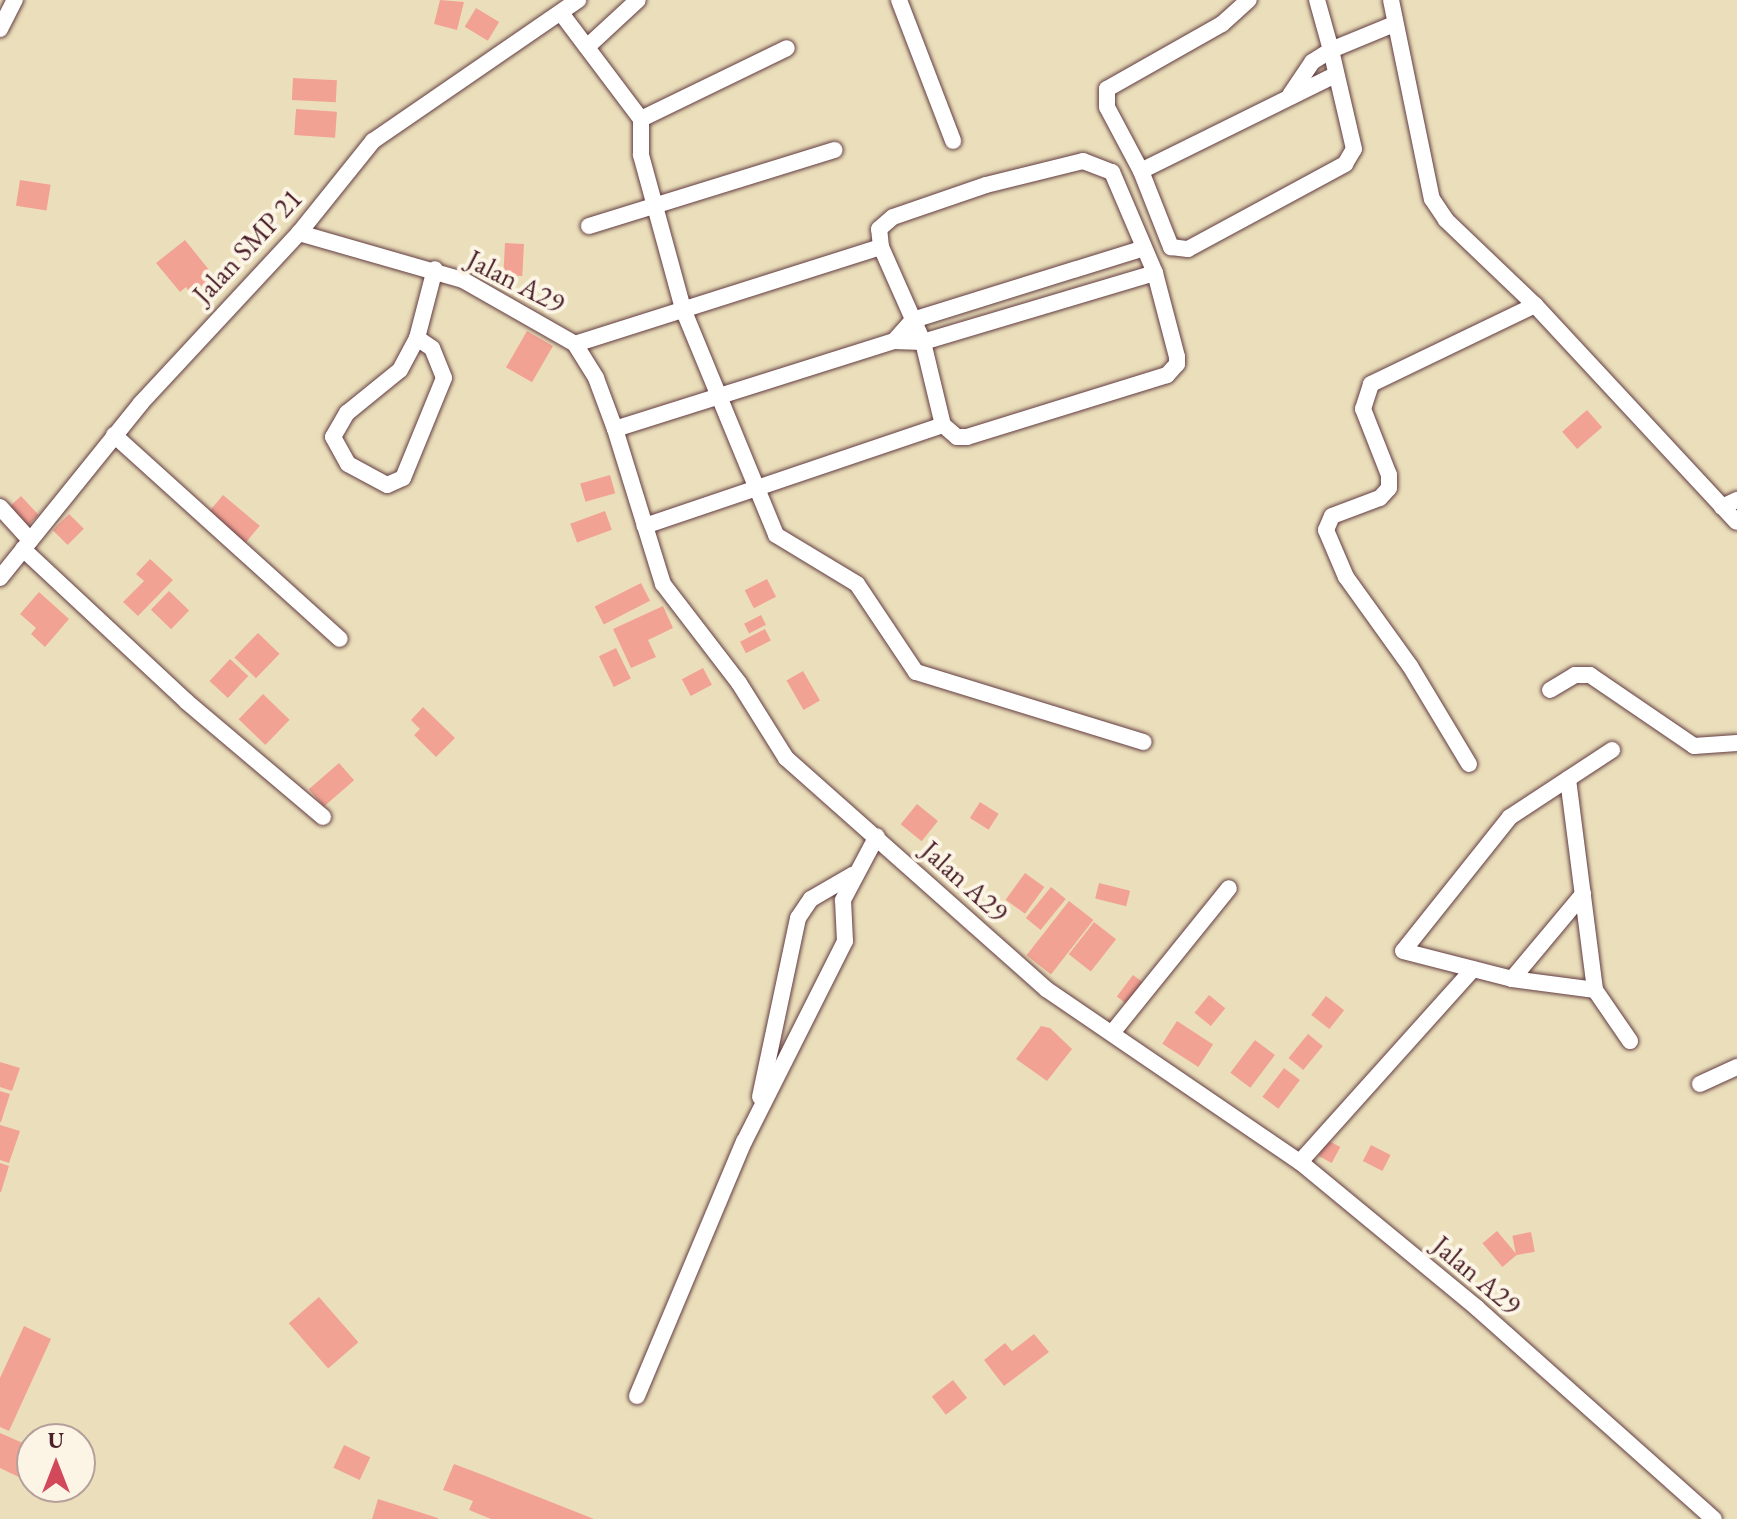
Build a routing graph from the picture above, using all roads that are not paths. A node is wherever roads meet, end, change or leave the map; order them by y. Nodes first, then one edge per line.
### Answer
1 (15, 0) edge
2 (578, 0) edge
3 (638, 0) edge
4 (899, 0) edge
5 (1249, 0) edge
6 (1317, 0) edge
7 (1391, 0) edge
8 (561, 13) junction
9 (1394, 24) junction
10 (0, 29) edge
11 (587, 47) junction
12 (787, 48) dead end
13 (1331, 50) junction
14 (1335, 75) junction
15 (1289, 97) junction
16 (641, 119) junction
17 (953, 141) dead end
18 (834, 150) dead end
19 (1141, 171) junction
20 (657, 205) junction
21 (589, 226) dead end
22 (299, 233) junction
23 (881, 247) junction
24 (1144, 248) junction
25 (435, 269) junction
26 (1155, 273) junction
27 (1535, 305) junction
28 (683, 309) junction
29 (913, 320) junction
30 (417, 338) junction
31 (894, 341) junction
32 (923, 342) junction
33 (575, 344) junction
34 (720, 398) junction
35 (943, 425) junction
36 (615, 429) junction
37 (114, 435) junction
38 (753, 489) junction
39 (1730, 504) edge
40 (0, 507) edge
41 (1737, 522) edge
42 (645, 526) junction
43 (26, 544) junction
44 (0, 578) edge
45 (340, 639) dead end
46 (1550, 690) dead end
47 (1143, 742) dead end
48 (1737, 743) edge
49 (1612, 750) dead end
50 (1469, 764) dead end
51 (1568, 779) junction
52 (323, 817) dead end
53 (877, 836) junction
54 (852, 875) junction
55 (1229, 888) dead end
56 (1583, 894) junction
57 (1473, 969) junction
58 (1512, 979) junction
59 (1595, 990) junction
60 (1112, 1033) junction
61 (1630, 1041) dead end
62 (1737, 1067) edge
63 (1700, 1084) dead end
64 (756, 1119) junction
65 (1300, 1162) junction
66 (637, 1396) dead end
67 (1714, 1519) edge

1 - 10 street
2 - 8 street, Jalan SMP 21
3 - 11 street
4 - 17 street
5 - 19 street
6 - 13 street
7 - 9 street
8 - 11 street
8 - 22 street, Jalan SMP 21
9 - 13 street
9 - 27 street
11 - 16 street
12 - 16 street
13 - 14 street
13 - 15 street
14 - 15 street
14 - 19 street
15 - 19 street
16 - 20 street
18 - 20 street
20 - 21 street
20 - 28 street
22 - 25 street, Jalan A29
22 - 37 street, Jalan SMP 21
23 - 24 street
23 - 28 street
23 - 29 street
24 - 26 street
24 - 29 street
25 - 30 street
25 - 33 street, Jalan A29
26 - 32 street
26 - 35 street
27 - 39 street
27 - 50 street
28 - 33 street
28 - 34 street
29 - 31 street
29 - 32 street
30 - 30 street
31 - 32 street
31 - 34 street
32 - 35 street
33 - 36 street, Jalan A29
34 - 36 street
34 - 38 street
35 - 38 street
36 - 42 street, Jalan A29
37 - 43 street, Jalan SMP 21
37 - 45 street
38 - 42 street
38 - 47 street
39 - 41 street
40 - 43 street
42 - 53 street, Jalan A29
43 - 44 street, Jalan SMP 21
43 - 52 street
46 - 48 street
49 - 51 street
51 - 56 street
51 - 57 street
53 - 54 street
53 - 60 street, Jalan A29
54 - 64 street
54 - 64 street
55 - 60 street
56 - 58 street
56 - 59 street
57 - 58 street
57 - 65 street
58 - 59 street
59 - 61 street
60 - 65 street, Jalan A29
62 - 63 street
64 - 66 street
65 - 67 street, Jalan A29

